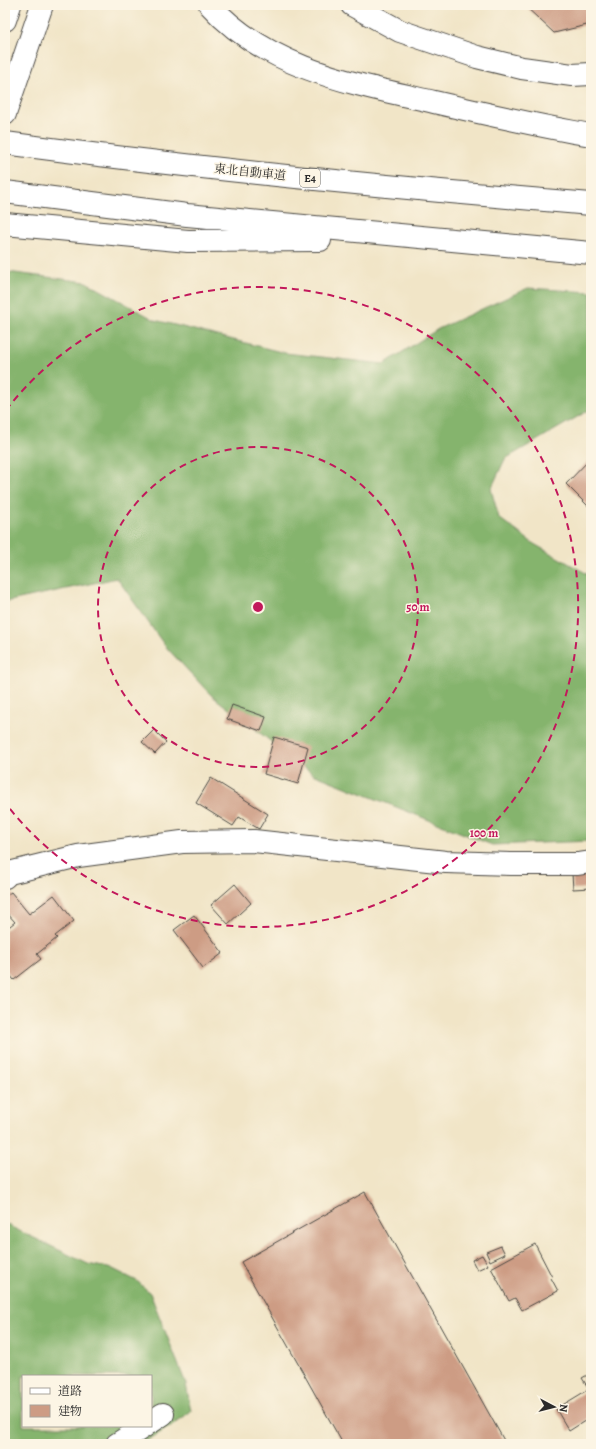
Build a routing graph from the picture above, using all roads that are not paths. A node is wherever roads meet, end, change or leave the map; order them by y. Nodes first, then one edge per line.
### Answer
1 (10, 5) edge
2 (42, 5) edge
3 (210, 5) edge
4 (352, 5) edge
5 (5, 20) edge
6 (591, 74) edge
7 (5, 114) edge
8 (591, 135) edge
9 (5, 143) edge
10 (12, 193) edge
11 (591, 204) edge
12 (8, 224) edge
13 (443, 240) junction
14 (591, 253) edge
15 (591, 862) edge
16 (5, 877) edge
17 (143, 1427) edge
18 (117, 1444) edge

1 - 5 main road
2 - 7 main road
3 - 8 main road
4 - 6 main road
9 - 11 main road, 東北自動車道 / E4
10 - 13 main road
12 - 13 main road
13 - 14 main road
15 - 16 main road
17 - 18 main road

